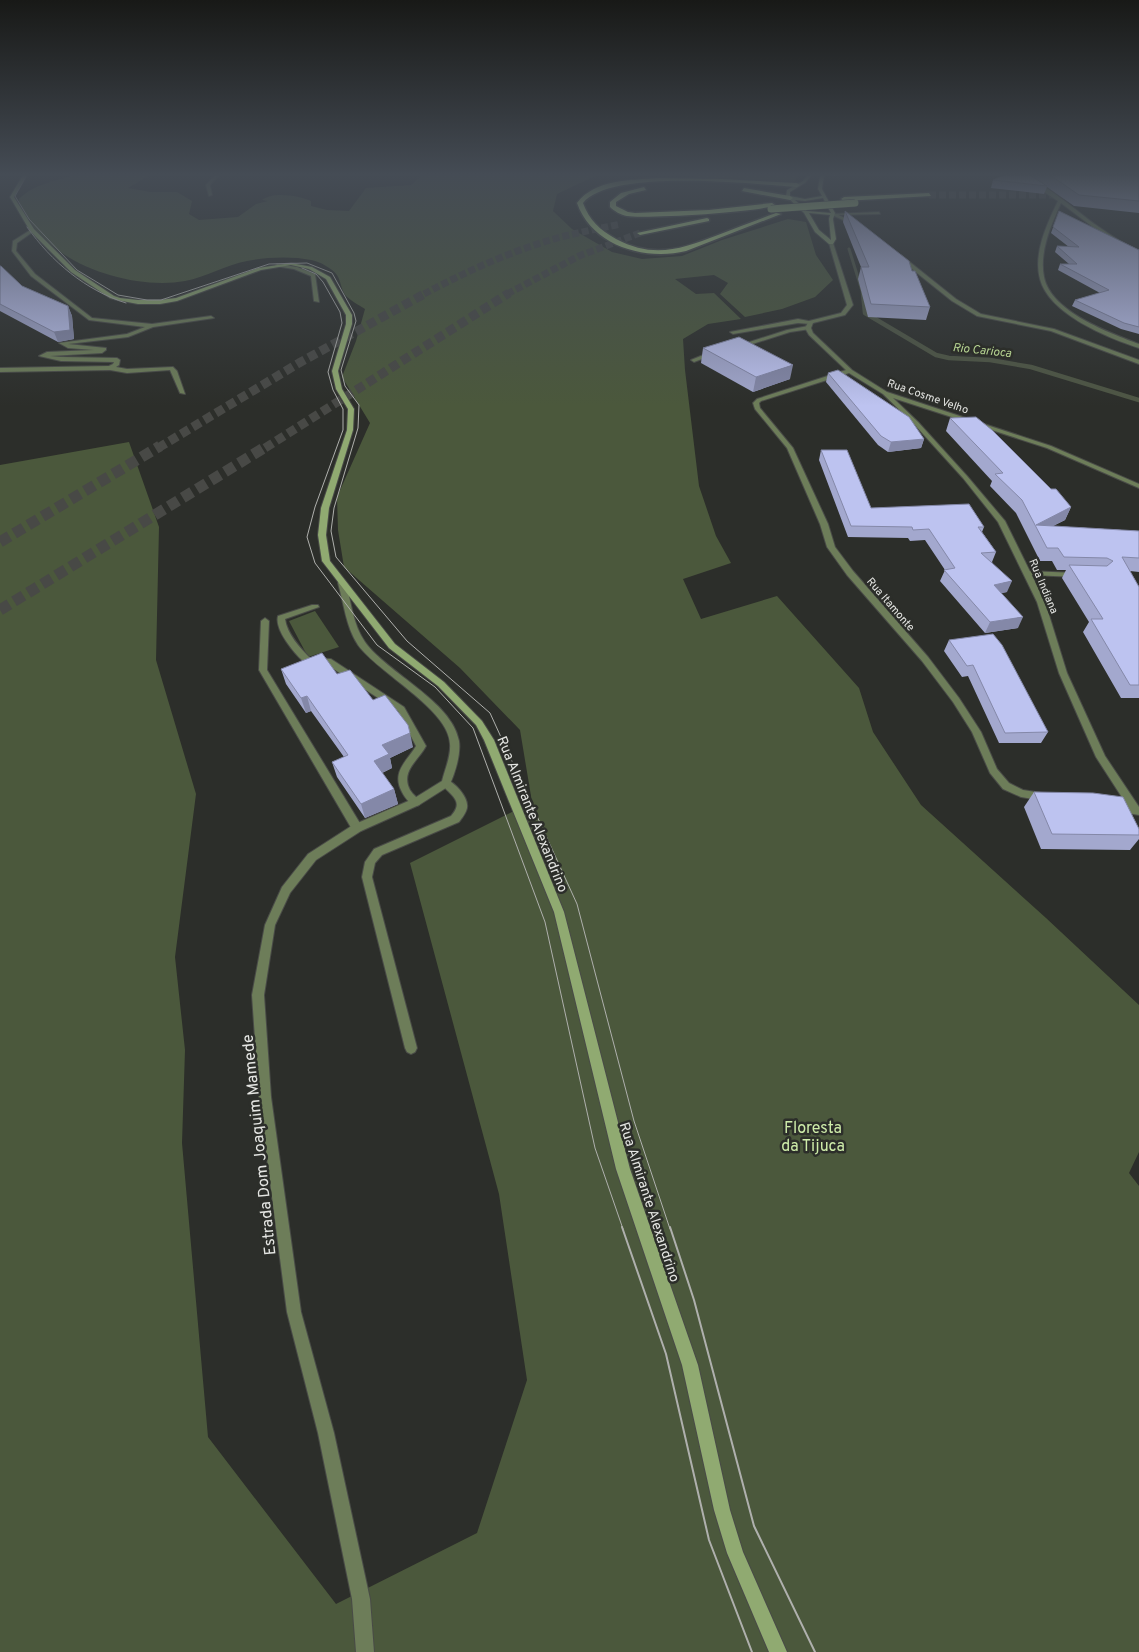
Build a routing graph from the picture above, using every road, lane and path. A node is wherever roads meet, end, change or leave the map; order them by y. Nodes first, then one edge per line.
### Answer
1 (15, 252) edge
2 (54, 252) edge
3 (651, 252) edge
4 (672, 252) edge
5 (833, 252) edge
6 (1043, 252) edge
7 (895, 253) edge
8 (277, 266) junction
9 (317, 301) dead end
10 (211, 318) dead end
11 (810, 325) junction
12 (152, 326) junction
13 (732, 332) dead end
14 (1139, 346) edge
15 (736, 347) edge
16 (720, 351) edge
17 (694, 360) dead end
18 (1139, 362) edge
19 (110, 368) junction
20 (0, 370) edge
21 (850, 371) junction
22 (183, 393) dead end
23 (884, 393) junction
24 (1139, 486) edge
25 (1028, 574) junction
26 (1085, 575) edge
27 (342, 583) junction
28 (315, 607) dead end
29 (265, 621) dead end
30 (446, 783) junction
31 (1058, 799) edge
32 (416, 802) junction
33 (1106, 806) edge
34 (1137, 813) edge
35 (358, 828) junction
36 (411, 1048) dead end
37 (364, 1652) edge
38 (778, 1652) edge

1 - 12 street
2 - 8 street, Rua Almirante Alexandrino
3 - 4 highway, bridge
5 - 11 street
6 - 14 street
7 - 18 street
8 - 9 street
8 - 27 street, Rua Almirante Alexandrino
10 - 12 street
11 - 13 street
11 - 15 street
11 - 21 street, Rua Cosme Velho
12 - 19 street
16 - 17 street
19 - 20 street
19 - 22 street
21 - 23 street, Rua Cosme Velho
21 - 31 street, Rua Itamonte
23 - 24 street, Rua Cosme Velho
23 - 25 street, Rua Indiana
25 - 26 street
25 - 34 street, Rua Indiana
27 - 30 street
27 - 38 street, Rua Almirante Alexandrino
28 - 32 street
29 - 35 street
30 - 32 street, Estrada Dom Joaquim Mamede
30 - 36 street
32 - 35 street, Estrada Dom Joaquim Mamede
33 - 34 street
35 - 37 street, Estrada Dom Joaquim Mamede

